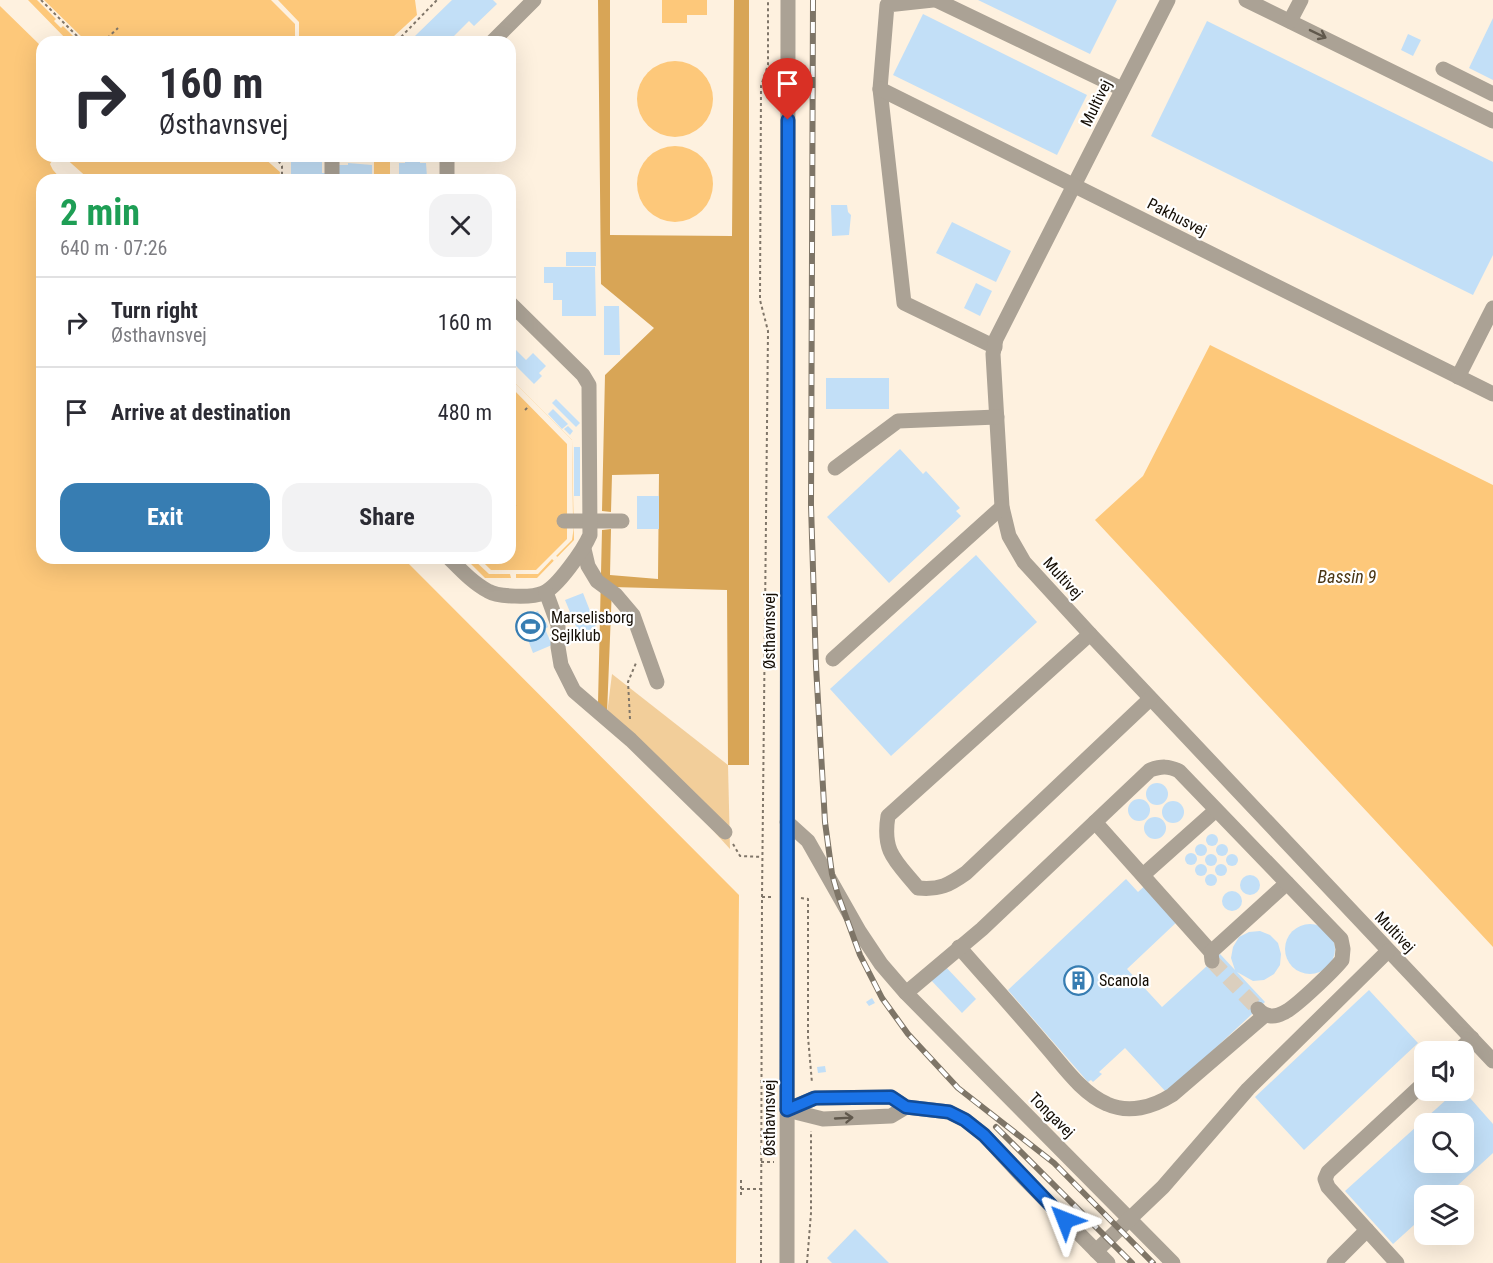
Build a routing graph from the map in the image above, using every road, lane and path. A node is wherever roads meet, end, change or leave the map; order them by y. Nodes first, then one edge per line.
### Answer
1 (40, 0) edge
2 (437, 0) edge
3 (768, 0) edge
4 (788, 0) edge
5 (934, 0) edge
6 (1168, 0) edge
7 (1246, 0) edge
8 (1301, 0) edge
9 (528, 2) edge
10 (885, 2) edge
11 (1290, 21) junction
12 (118, 28) dead end
13 (77, 36) edge
14 (110, 36) edge
15 (402, 36) edge
16 (497, 36) edge
17 (1443, 69) dead end
18 (880, 89) junction
19 (1122, 89) junction
20 (1493, 94) edge
21 (1493, 121) edge
22 (1076, 186) junction
23 (1493, 308) edge
24 (516, 309) edge
25 (995, 346) junction
26 (1458, 377) junction
27 (1493, 394) edge
28 (529, 405) dead end
29 (525, 410) dead end
30 (997, 417) junction
31 (835, 468) dead end
32 (1002, 507) junction
33 (564, 521) dead end
34 (591, 521) junction
35 (621, 522) dead end
36 (584, 549) junction
37 (456, 564) edge
38 (546, 592) junction
39 (1090, 634) junction
40 (833, 659) dead end
41 (628, 682) dead end
42 (657, 682) dead end
43 (1150, 699) junction
44 (631, 740) junction
45 (1216, 810) junction
46 (787, 822) junction
47 (1095, 822) junction
48 (724, 832) joint
49 (762, 857) junction
50 (1143, 875) junction
51 (1287, 883) junction
52 (762, 897) junction
53 (787, 898) junction
54 (959, 947) junction
55 (1388, 951) junction
56 (906, 993) junction
57 (1472, 1038) junction
58 (1469, 1041) edge
59 (1493, 1061) edge
60 (1414, 1092) edge
61 (812, 1099) junction
62 (906, 1107) junction
63 (787, 1110) junction
64 (811, 1117) junction
65 (741, 1180) dead end
66 (741, 1189) junction
67 (761, 1189) junction
68 (741, 1196) dead end
69 (1130, 1218) junction
70 (1367, 1230) junction
71 (1096, 1251) junction
72 (761, 1263) edge
73 (787, 1263) edge
74 (807, 1263) edge
75 (1108, 1263) edge
76 (1173, 1263) edge
77 (1334, 1263) edge
78 (1397, 1263) edge

1 - 13 path
2 - 15 path
3 - 49 path
4 - 46 street, Østhavnsvej
5 - 10 street
5 - 19 street
6 - 19 street, Multivej
7 - 11 street
8 - 11 street
9 - 16 street
10 - 18 street
11 -> 21 street
12 - 14 path
17 - 20 street
18 - 22 street, Pakhusvej
18 - 25 street
19 - 22 street, Multivej
22 - 25 street, Multivej
22 - 26 street, Pakhusvej
23 - 26 street
24 - 34 street
25 - 30 street, Multivej
26 - 27 street, Pakhusvej
28 - 29 path
30 - 31 street
30 - 32 street, Multivej
32 - 39 street, Multivej
32 - 40 street
33 - 34 street
34 - 35 street
34 - 36 street
36 - 38 street
36 - 42 street
37 - 38 street
38 - 44 street
39 - 43 street, Multivej
39 - 43 street
41 - 44 path
43 - 55 street, Multivej
44 - 48 street
45 - 47 street
45 - 50 street
45 - 51 street
46 - 53 street, Østhavnsvej
46 - 56 street, Tongavej
47 - 50 street
47 - 54 street
48 - 49 path
49 - 52 path
50 - 51 street
51 - 54 street
52 - 53 path
52 - 67 path
53 - 61 path
53 - 63 street, Østhavnsvej
54 - 56 street
55 - 57 street, Multivej
55 - 69 street
56 - 69 street, Tongavej
57 - 58 street
57 - 59 street, Multivej
60 - 70 street
61 - 62 street
61 - 63 street
64 -> 62 street
62 - 71 street
63 - 64 street
63 - 73 street, Østhavnsvej
64 - 74 path
65 - 66 path
66 - 67 path
66 - 68 path
67 - 72 path
69 - 71 street
69 - 76 street, Tongavej
70 - 77 street
70 - 78 street
71 - 75 street

